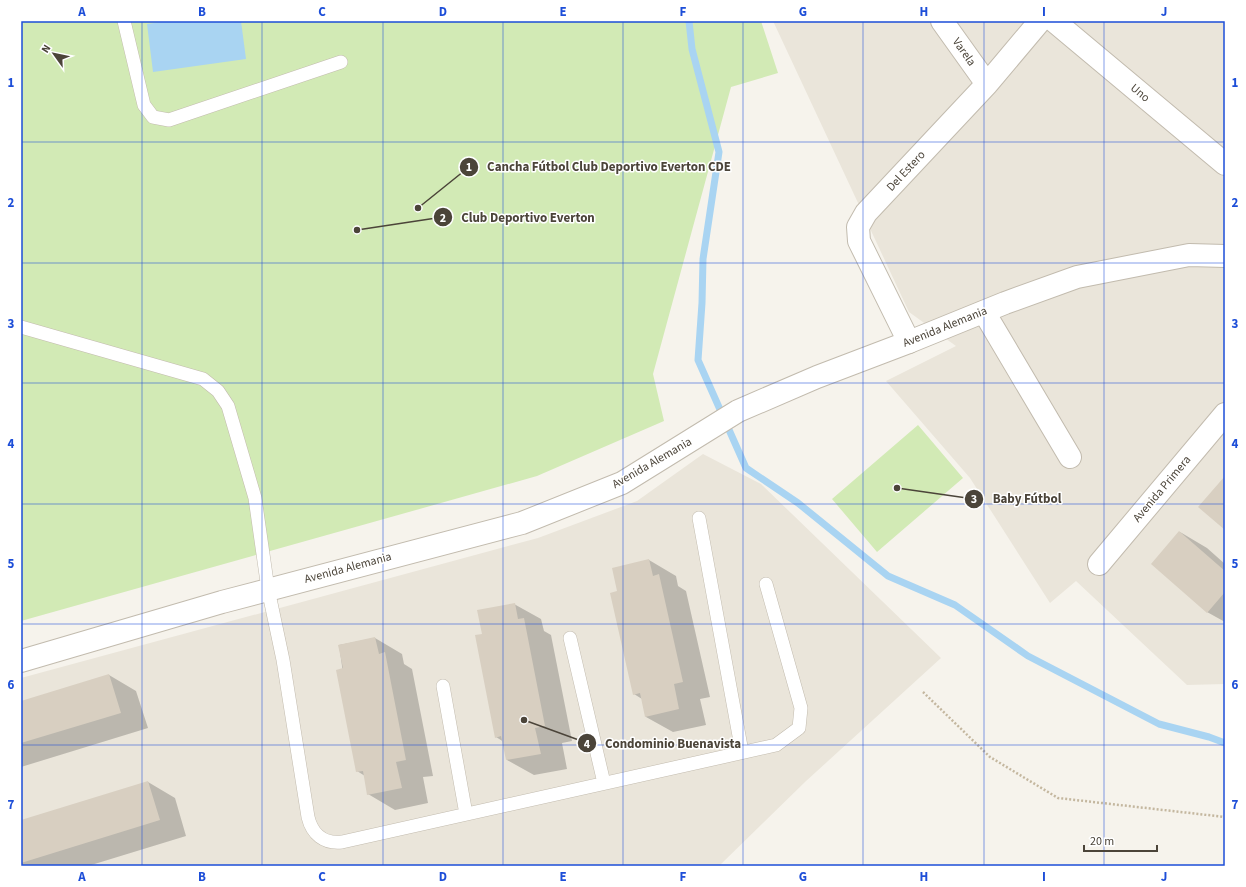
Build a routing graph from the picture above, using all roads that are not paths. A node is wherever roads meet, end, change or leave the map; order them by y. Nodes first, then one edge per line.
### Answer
1 (124, 21) edge
2 (942, 21) edge
3 (1040, 21) edge
4 (1054, 21) edge
5 (341, 62) dead end
6 (986, 84) junction
7 (1225, 164) edge
8 (1225, 256) edge
9 (984, 312) junction
10 (21, 327) edge
11 (909, 342) junction
12 (1225, 414) edge
13 (1070, 457) dead end
14 (699, 518) dead end
15 (1099, 564) dead end
16 (766, 584) dead end
17 (268, 589) junction
18 (570, 638) dead end
19 (21, 660) edge
20 (443, 686) dead end
21 (742, 752) junction
22 (604, 783) junction
23 (466, 814) junction

1 - 5 lane
2 - 6 street, Varela
3 - 6 street, Del Estero
4 - 7 street, Uno
6 - 11 street, Del Estero
8 - 9 street, Avenida Alemania
9 - 11 street, Avenida Alemania
9 - 13 street
10 - 17 lane
11 - 17 street, Avenida Alemania
12 - 15 street, Avenida Primera
14 - 21 lane
16 - 21 lane
17 - 19 street, Avenida Alemania
17 - 23 lane
18 - 22 lane
20 - 23 lane
21 - 22 lane
22 - 23 lane

